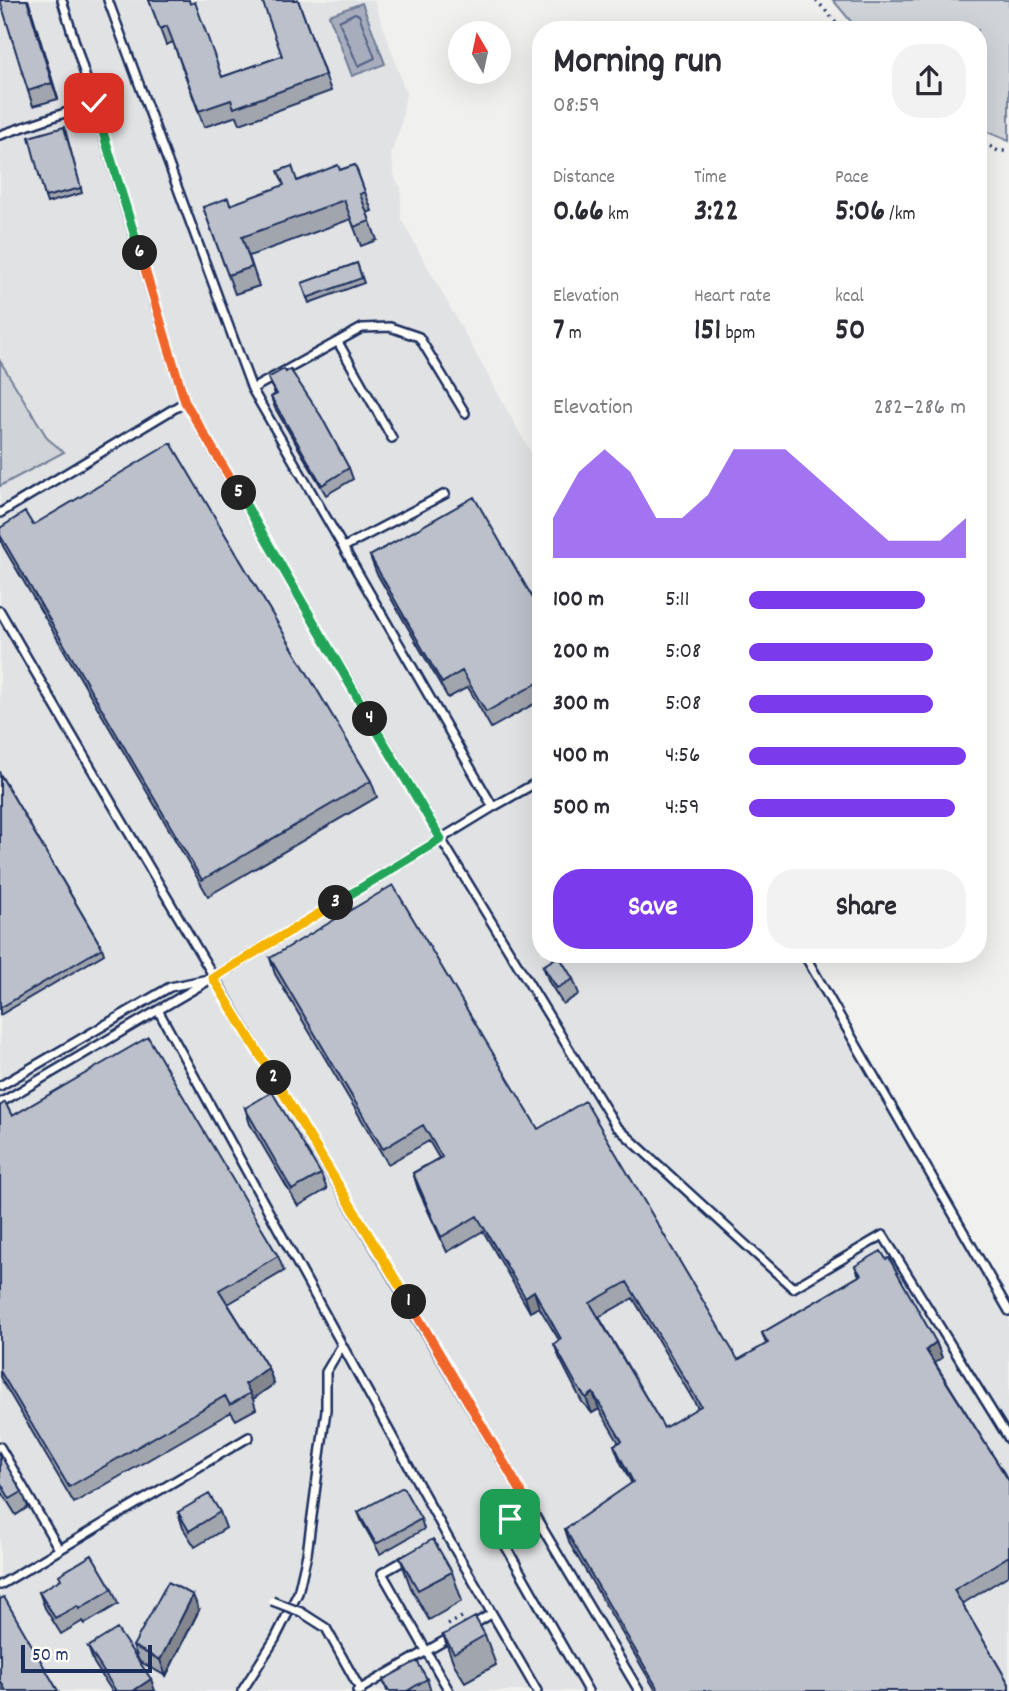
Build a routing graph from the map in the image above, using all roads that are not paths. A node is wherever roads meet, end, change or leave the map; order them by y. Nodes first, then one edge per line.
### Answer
1 (62, 0) edge
2 (108, 0) edge
3 (94, 103) junction
4 (0, 135) edge
5 (338, 342) junction
6 (252, 389) junction
7 (185, 402) junction
8 (465, 413) dead end
9 (392, 438) dead end
10 (445, 494) dead end
11 (0, 513) edge
12 (344, 547) junction
13 (0, 611) edge
14 (532, 785) edge
15 (493, 807) junction
16 (441, 839) junction
17 (809, 963) edge
18 (213, 978) junction
19 (158, 1010) junction
20 (0, 1086) edge
21 (0, 1103) edge
22 (1009, 1311) edge
23 (342, 1345) junction
24 (249, 1437) dead end
25 (1009, 1439) edge
26 (0, 1447) edge
27 (530, 1507) junction
28 (447, 1536) junction
29 (439, 1541) dead end
30 (60, 1549) junction
31 (415, 1554) edge
32 (0, 1585) edge
33 (272, 1601) dead end
34 (491, 1614) junction
35 (427, 1651) junction
36 (359, 1690) edge
37 (242, 1691) edge
38 (449, 1691) edge
39 (537, 1691) edge
40 (588, 1691) edge
41 (639, 1691) edge

1 - 3 lane
2 - 6 lane
3 - 4 lane
3 - 7 lane
5 - 6 lane
5 - 8 lane
5 - 9 lane
6 - 12 lane
7 - 11 lane
7 - 16 lane
10 - 12 lane
12 - 15 lane
13 - 18 lane
14 - 15 lane
15 - 16 lane
16 - 18 lane
16 - 25 lane
17 - 22 lane
18 - 19 lane
18 - 20 lane
18 - 27 lane
19 - 21 lane
19 - 23 lane
23 - 28 lane
23 - 37 lane
24 - 30 lane
26 - 30 lane
27 - 40 lane
27 - 41 lane
28 - 29 lane
28 - 34 lane
30 - 32 lane
31 - 35 lane
33 - 36 lane, bridge
34 - 35 lane
34 - 39 lane
35 - 36 lane
35 - 38 lane

